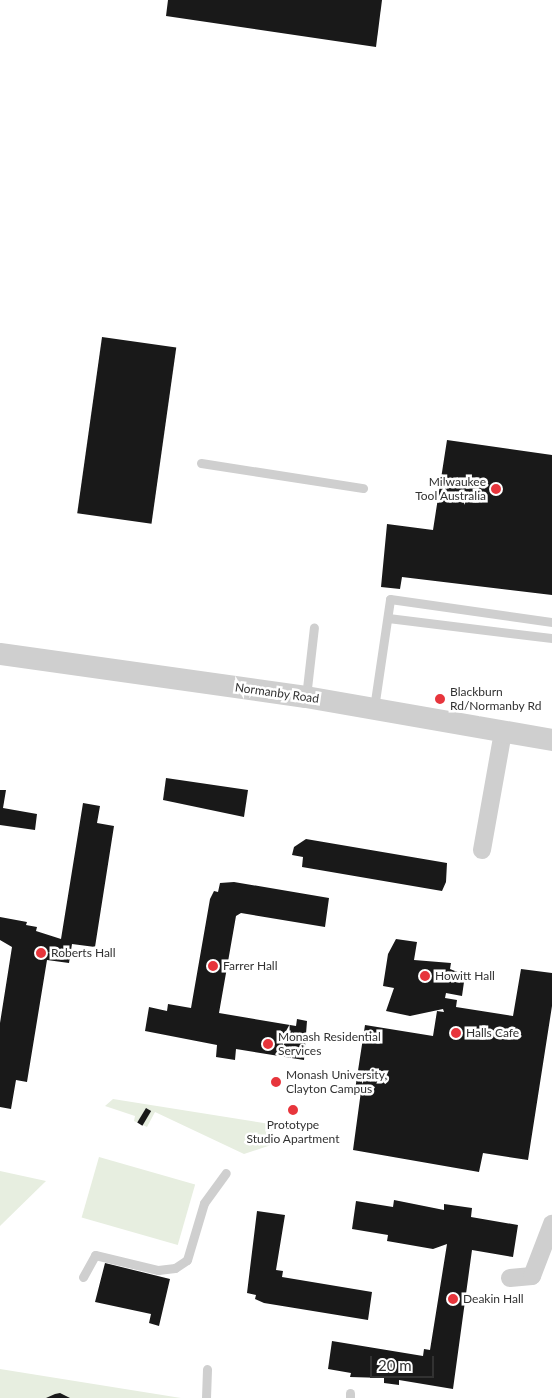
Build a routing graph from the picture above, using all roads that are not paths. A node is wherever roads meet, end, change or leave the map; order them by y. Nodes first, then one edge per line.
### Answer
1 (201, 463) dead end
2 (363, 488) dead end
3 (388, 618) junction
4 (552, 622) edge
5 (314, 628) dead end
6 (552, 638) edge
7 (0, 654) edge
8 (306, 697) junction
9 (374, 708) junction
10 (504, 732) junction
11 (552, 740) edge
12 (482, 850) dead end
13 (226, 1173) dead end
14 (552, 1224) edge
15 (83, 1277) dead end
16 (510, 1278) dead end
17 (207, 1369) dead end
18 (206, 1398) edge

1 - 2 lane
3 - 4 lane
3 - 6 lane
3 - 9 lane
5 - 8 lane
7 - 8 street, Normanby Road
8 - 9 street, Normanby Road
9 - 10 street, Normanby Road
10 - 11 street, Normanby Road
10 - 12 street
13 - 15 lane
14 - 16 street
17 - 18 lane

